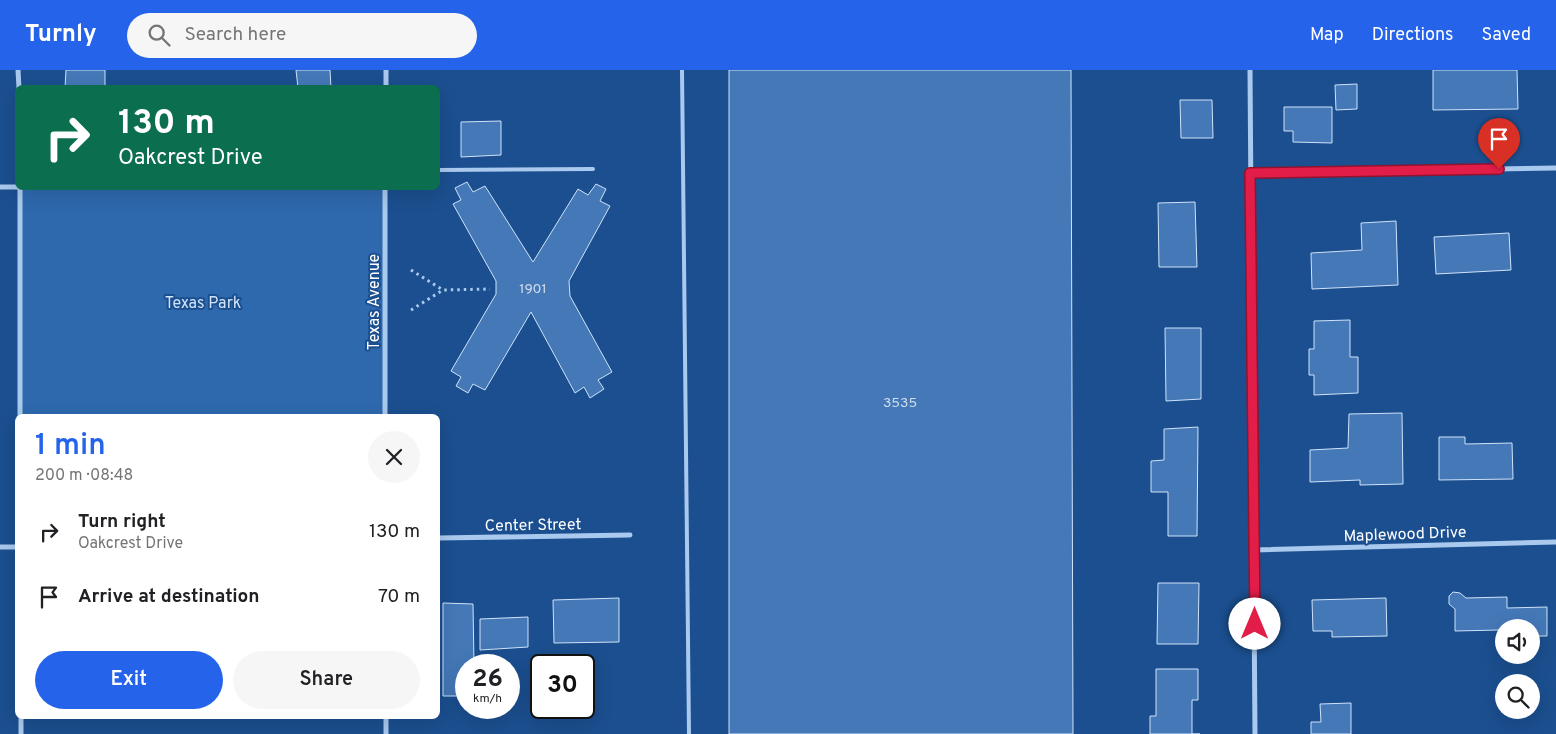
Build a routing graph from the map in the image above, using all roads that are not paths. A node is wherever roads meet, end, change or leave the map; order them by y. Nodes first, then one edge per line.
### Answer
1 (18, 70) edge
2 (386, 70) edge
3 (682, 70) edge
4 (1250, 70) edge
5 (18, 85) edge
6 (386, 85) edge
7 (1556, 168) edge
8 (593, 169) dead end
9 (440, 170) edge
10 (1250, 173) junction
11 (0, 187) edge
12 (15, 187) edge
13 (19, 190) edge
14 (385, 190) edge
15 (20, 414) edge
16 (385, 414) edge
17 (630, 535) dead end
18 (440, 538) edge
19 (1556, 542) edge
20 (0, 547) edge
21 (15, 547) edge
22 (1255, 550) junction
23 (20, 719) edge
24 (386, 719) edge
25 (21, 734) edge
26 (386, 734) edge
27 (689, 734) edge
28 (1255, 734) edge

1 - 5 street
2 - 6 street
3 - 27 lane
4 - 10 street
7 - 10 street
8 - 9 lane
10 - 22 street
11 - 12 street
13 - 15 street
14 - 16 street, Texas Avenue
17 - 18 street, Center Street
19 - 22 street, Maplewood Drive
20 - 21 street
22 - 28 street
23 - 25 street
24 - 26 street

